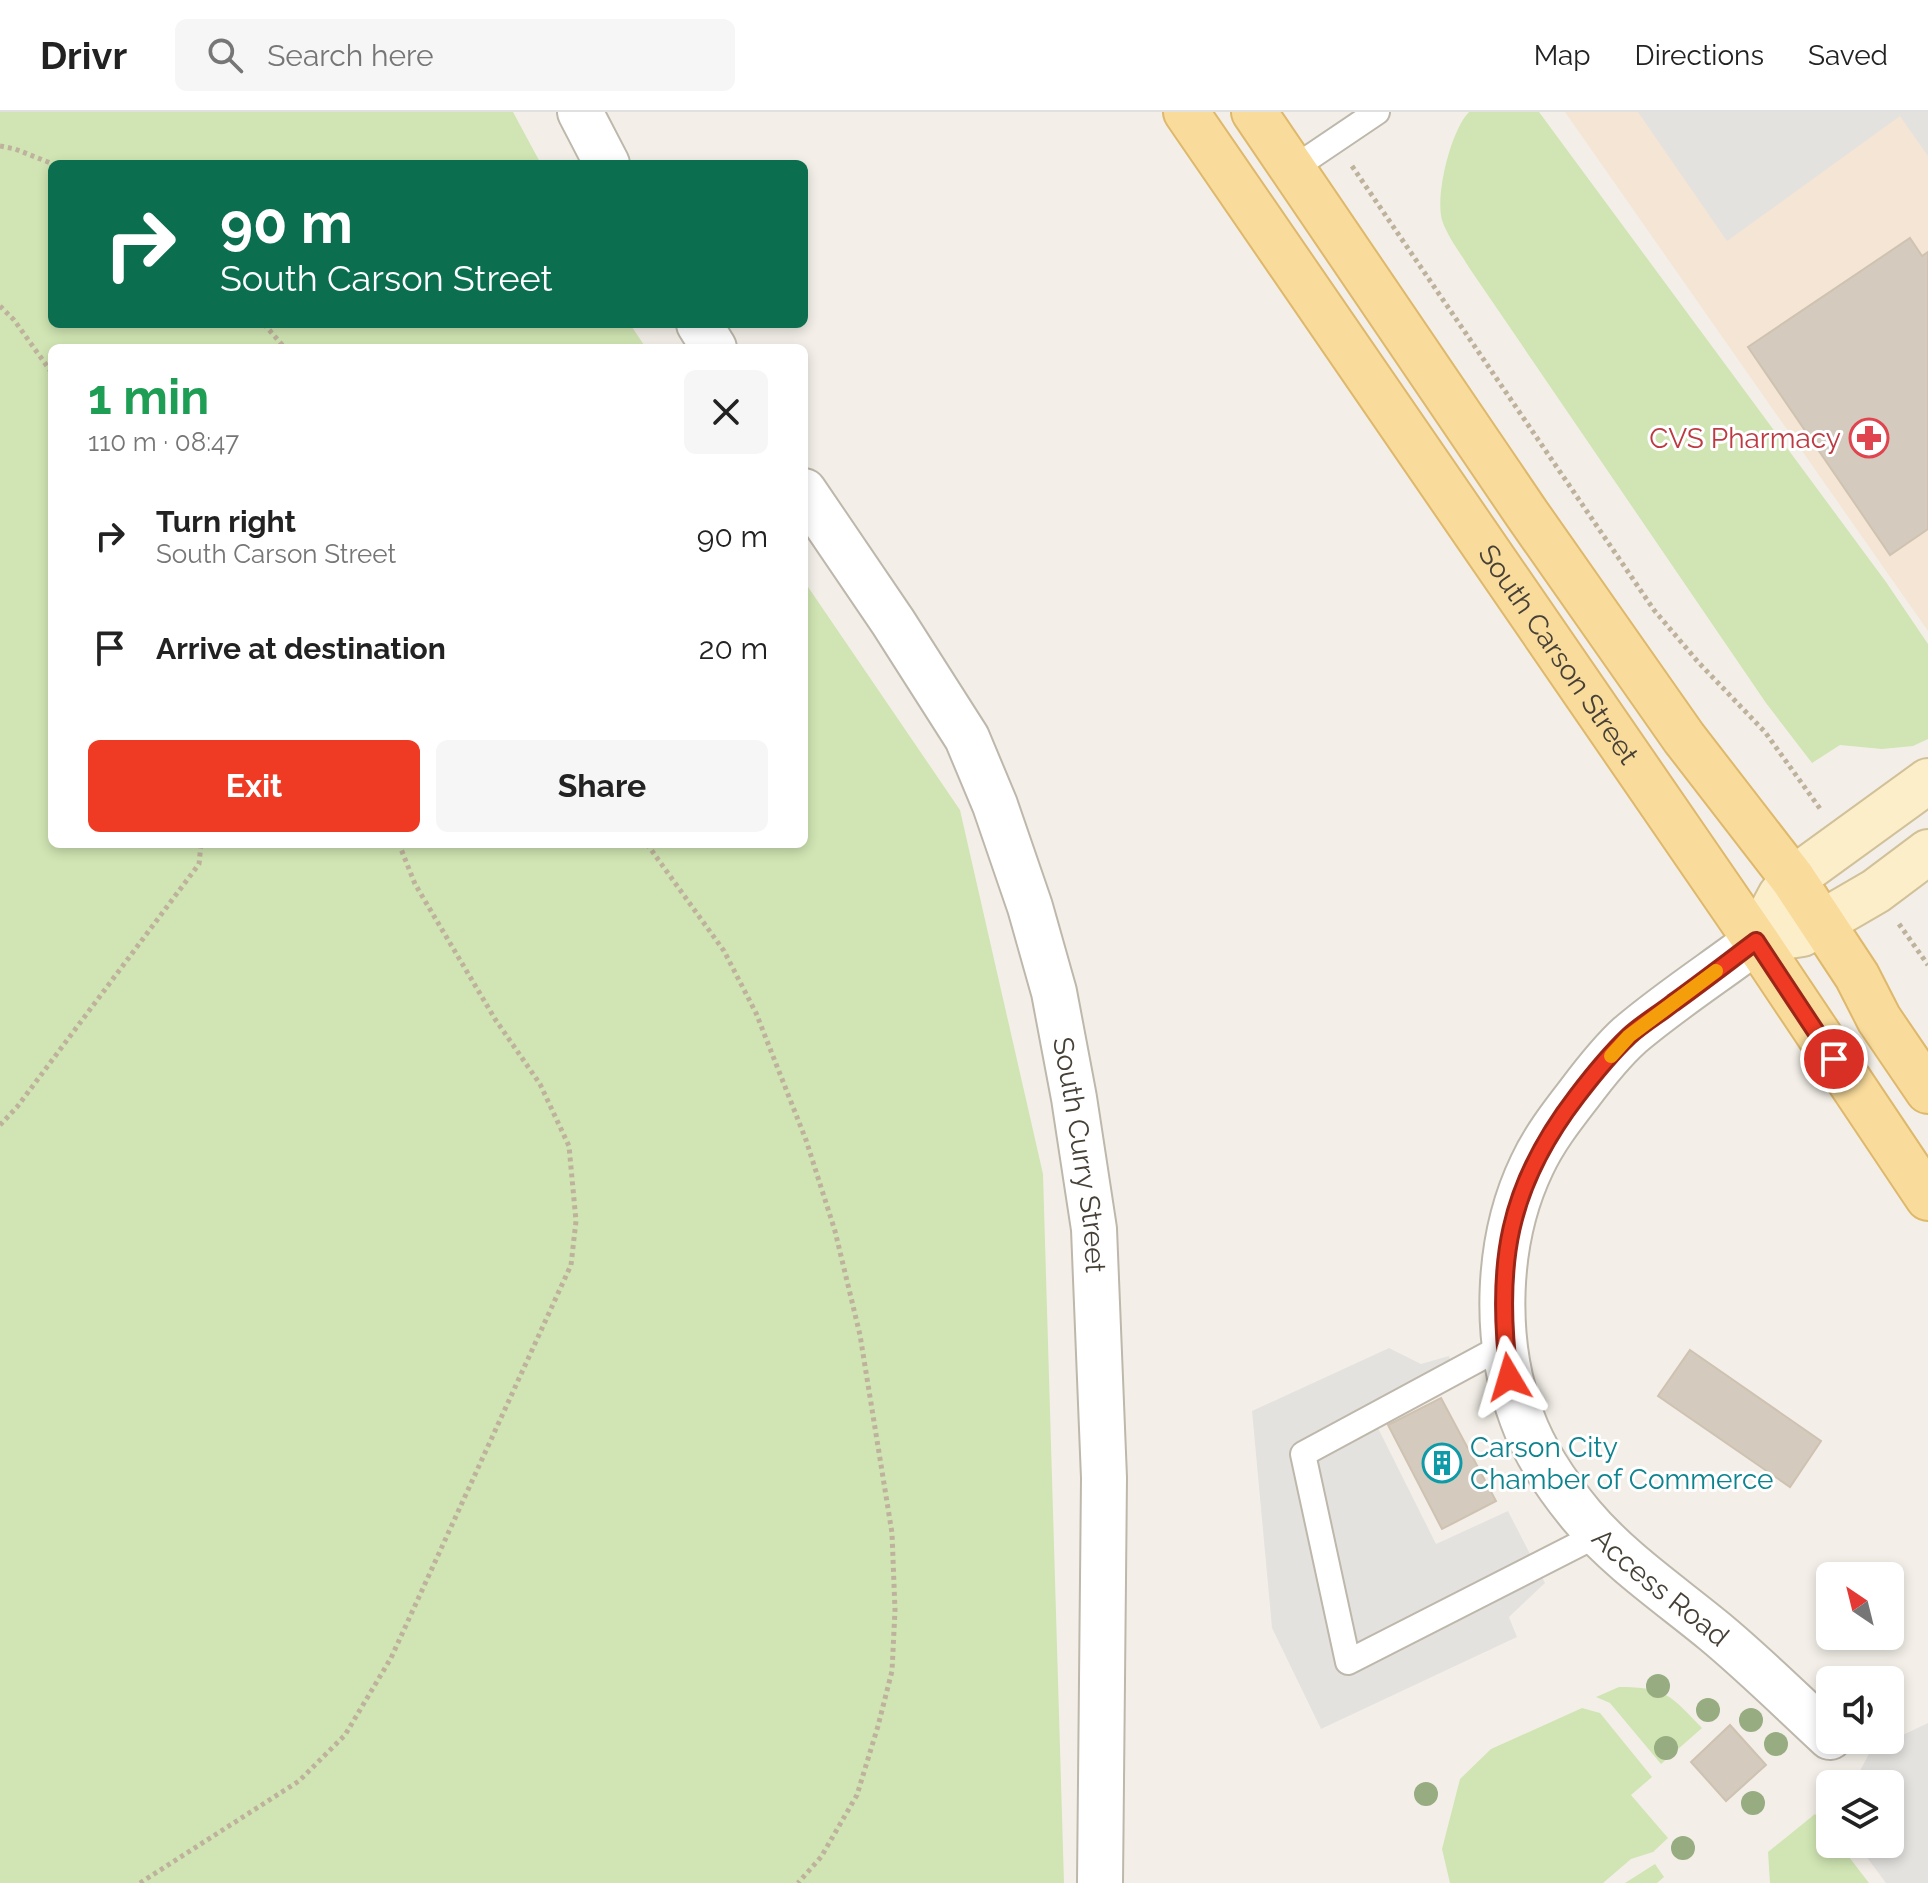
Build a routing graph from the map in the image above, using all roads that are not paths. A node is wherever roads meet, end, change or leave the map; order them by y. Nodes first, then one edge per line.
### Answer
1 (580, 112) edge
2 (1186, 112) edge
3 (1254, 112) edge
4 (1377, 112) edge
5 (605, 160) edge
6 (1294, 168) junction
7 (1246, 199) junction
8 (808, 497) edge
9 (1928, 781) edge
10 (1928, 852) edge
11 (1793, 879) junction
12 (1821, 923) junction
13 (1756, 941) junction
14 (1928, 1091) edge
15 (1928, 1198) edge
16 (1505, 1345) junction
17 (1599, 1534) junction
18 (1816, 1724) edge
19 (1100, 1883) edge

1 - 5 street
2 - 7 main road, South Carson Street
3 - 6 main road, South Carson Street
4 - 6 lane
6 - 7 main road
6 - 11 main road, South Carson Street
7 - 13 main road, South Carson Street
8 - 19 street, South Curry Street
9 - 11 main road
10 - 12 main road
11 - 12 main road, South Carson Street
11 - 13 main road
12 - 13 main road
12 - 14 main road, South Carson Street
13 - 15 main road, South Carson Street
13 - 16 street, Access Road
16 - 17 street, Access Road
16 - 17 lane
17 - 18 street, Access Road

